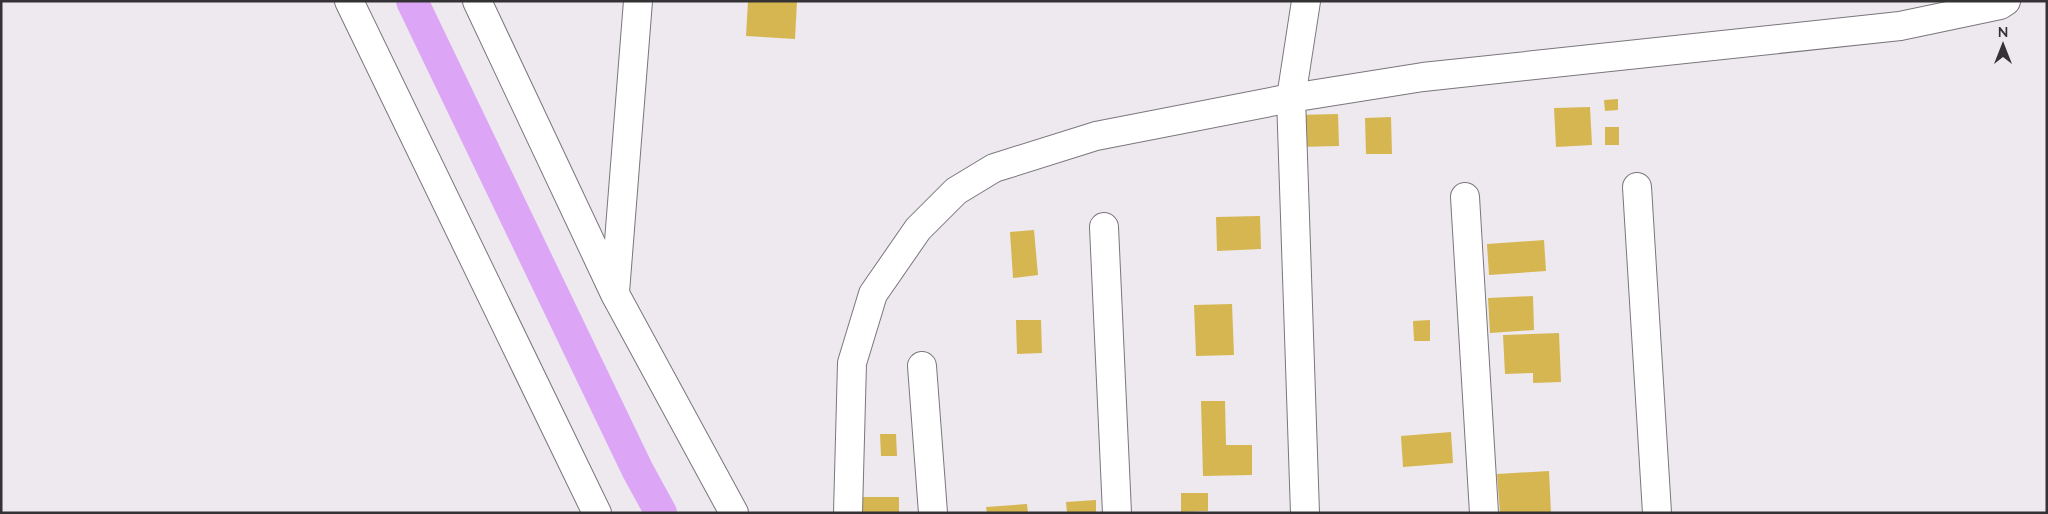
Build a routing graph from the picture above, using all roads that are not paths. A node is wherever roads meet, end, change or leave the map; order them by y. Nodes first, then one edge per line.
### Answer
1 (349, 1) edge
2 (477, 1) edge
3 (638, 1) edge
4 (1306, 1) edge
5 (2006, 1) edge
6 (1291, 98) junction
7 (1637, 187) dead end
8 (1465, 198) dead end
9 (1104, 227) dead end
10 (614, 294) junction
11 (922, 366) dead end
12 (597, 513) edge
13 (734, 513) edge
14 (848, 513) edge
15 (933, 513) edge
16 (1117, 513) edge
17 (1305, 513) edge
18 (1484, 513) edge
19 (1657, 513) edge

1 - 12 street
2 - 10 street
3 - 10 street
4 - 6 street
5 - 6 street
6 - 14 street
6 - 17 street
7 - 19 street
8 - 18 street
9 - 16 street
10 - 13 street
11 - 15 street

